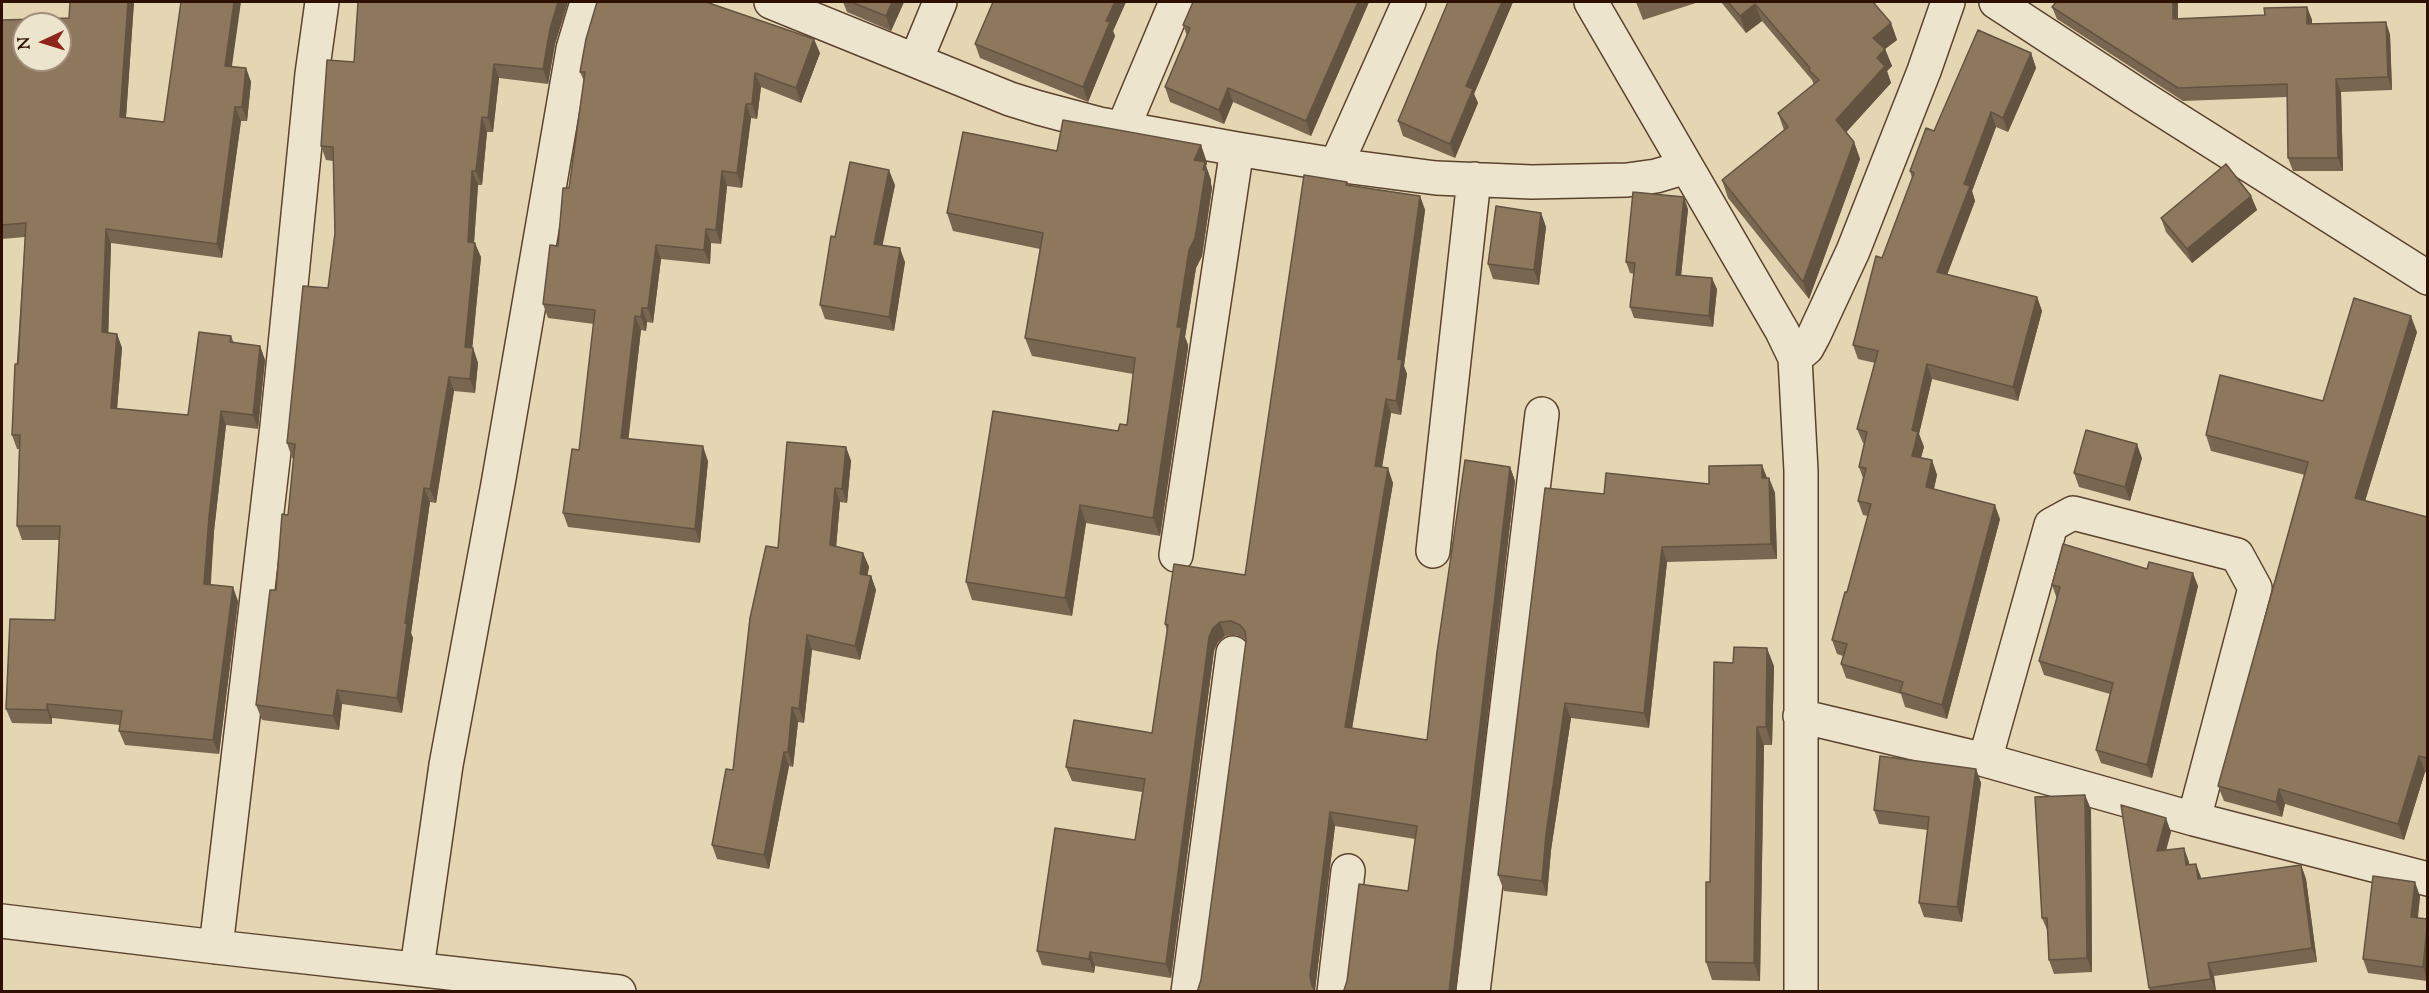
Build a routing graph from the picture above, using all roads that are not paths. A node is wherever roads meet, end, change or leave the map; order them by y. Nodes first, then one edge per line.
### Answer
1 (322, 2) edge
2 (586, 2) edge
3 (771, 2) edge
4 (940, 2) edge
5 (1176, 2) edge
6 (1409, 2) edge
7 (1591, 2) edge
8 (1948, 2) edge
9 (1996, 2) edge
10 (811, 9) edge
11 (916, 60) junction
12 (1123, 128) junction
13 (1237, 149) junction
14 (1336, 165) junction
15 (1686, 167) junction
16 (1474, 179) junction
17 (2427, 278) edge
18 (1795, 358) junction
19 (1542, 414) dead end
20 (1433, 551) dead end
21 (1176, 555) dead end
22 (1233, 653) dead end
23 (1800, 716) junction
24 (1986, 760) junction
25 (2194, 819) junction
26 (1348, 871) dead end
27 (2427, 879) edge
28 (2, 921) edge
29 (216, 947) junction
30 (417, 968) junction
31 (619, 992) edge
32 (1188, 992) edge
33 (1334, 992) edge
34 (1473, 992) edge
35 (1801, 992) edge

1 - 29 street
2 - 30 street
3 - 10 street
4 - 11 street
5 - 12 street
6 - 14 street
7 - 15 street
8 - 18 street
9 - 17 street
10 - 11 street
11 - 12 street
12 - 13 street
13 - 14 street
13 - 21 street
14 - 16 street
15 - 16 street
15 - 18 street
16 - 20 street
18 - 23 street
19 - 34 street
22 - 32 street
23 - 24 street
23 - 35 street
24 - 25 street
24 - 25 street
25 - 27 street
26 - 33 street
28 - 29 street
29 - 30 street
30 - 31 street

